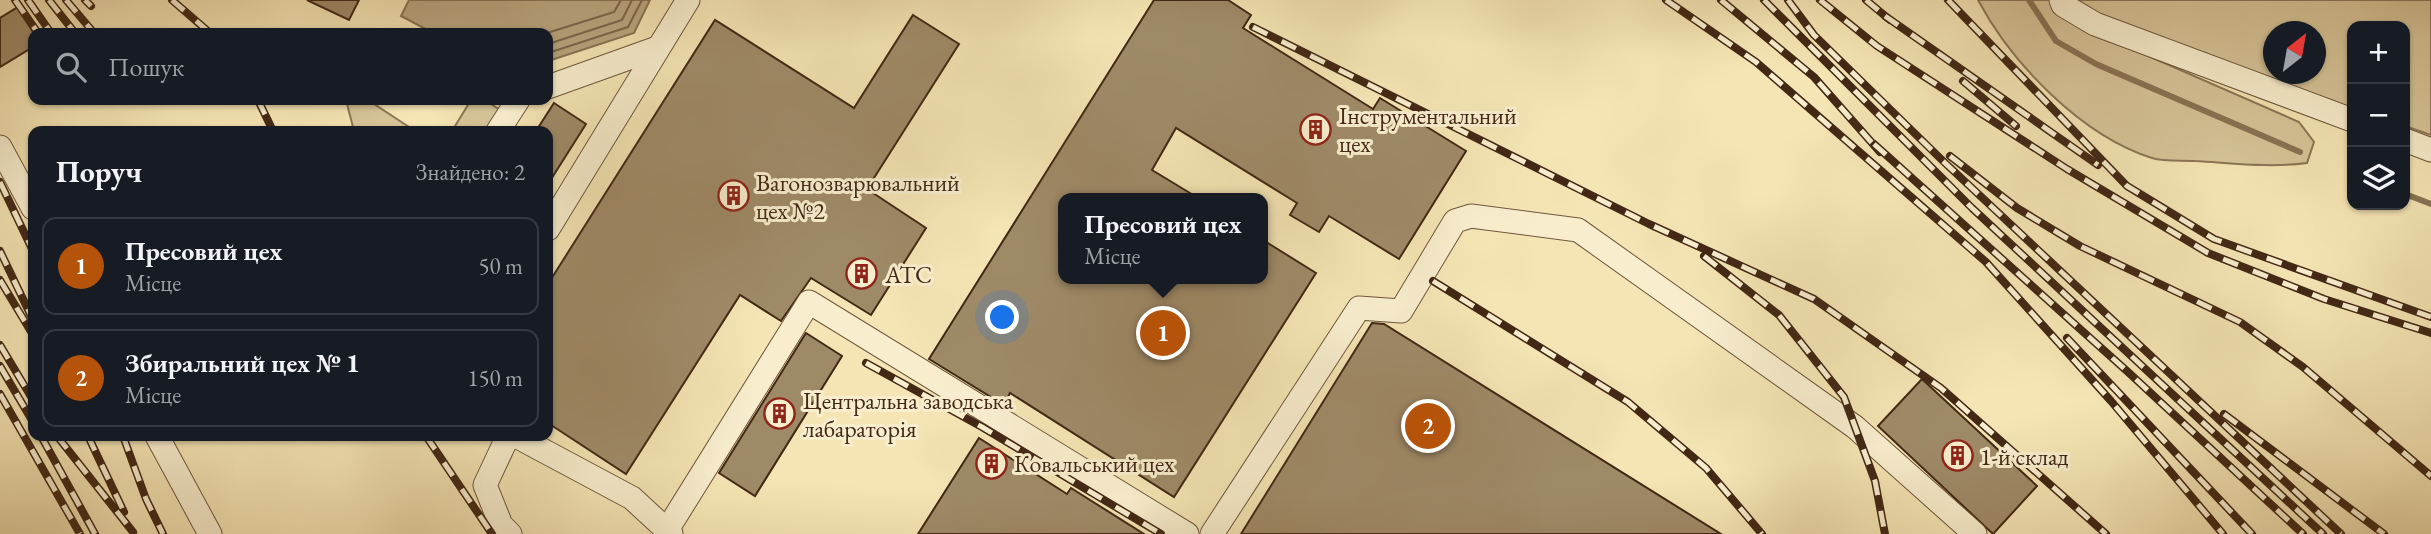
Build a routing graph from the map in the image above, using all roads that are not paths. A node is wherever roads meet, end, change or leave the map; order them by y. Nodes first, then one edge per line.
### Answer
1 (688, 0) edge
2 (2062, 0) edge
3 (657, 48) junction
4 (553, 84) edge
5 (515, 105) edge
6 (2347, 118) edge
7 (501, 126) edge
8 (2410, 142) edge
9 (0, 147) edge
10 (2431, 150) edge
11 (28, 199) edge
12 (553, 221) edge
13 (160, 441) edge
14 (506, 441) edge
15 (525, 441) edge
16 (669, 532) edge
17 (210, 534) edge
18 (510, 534) edge
19 (1187, 534) edge
20 (1212, 534) edge
21 (1975, 534) edge

1 - 3 lane
2 - 6 lane
3 - 4 lane
3 - 12 lane
5 - 7 lane
8 - 10 lane
9 - 11 lane
13 - 17 lane
14 - 18 lane
15 - 16 lane
16 - 19 lane
20 - 21 lane

